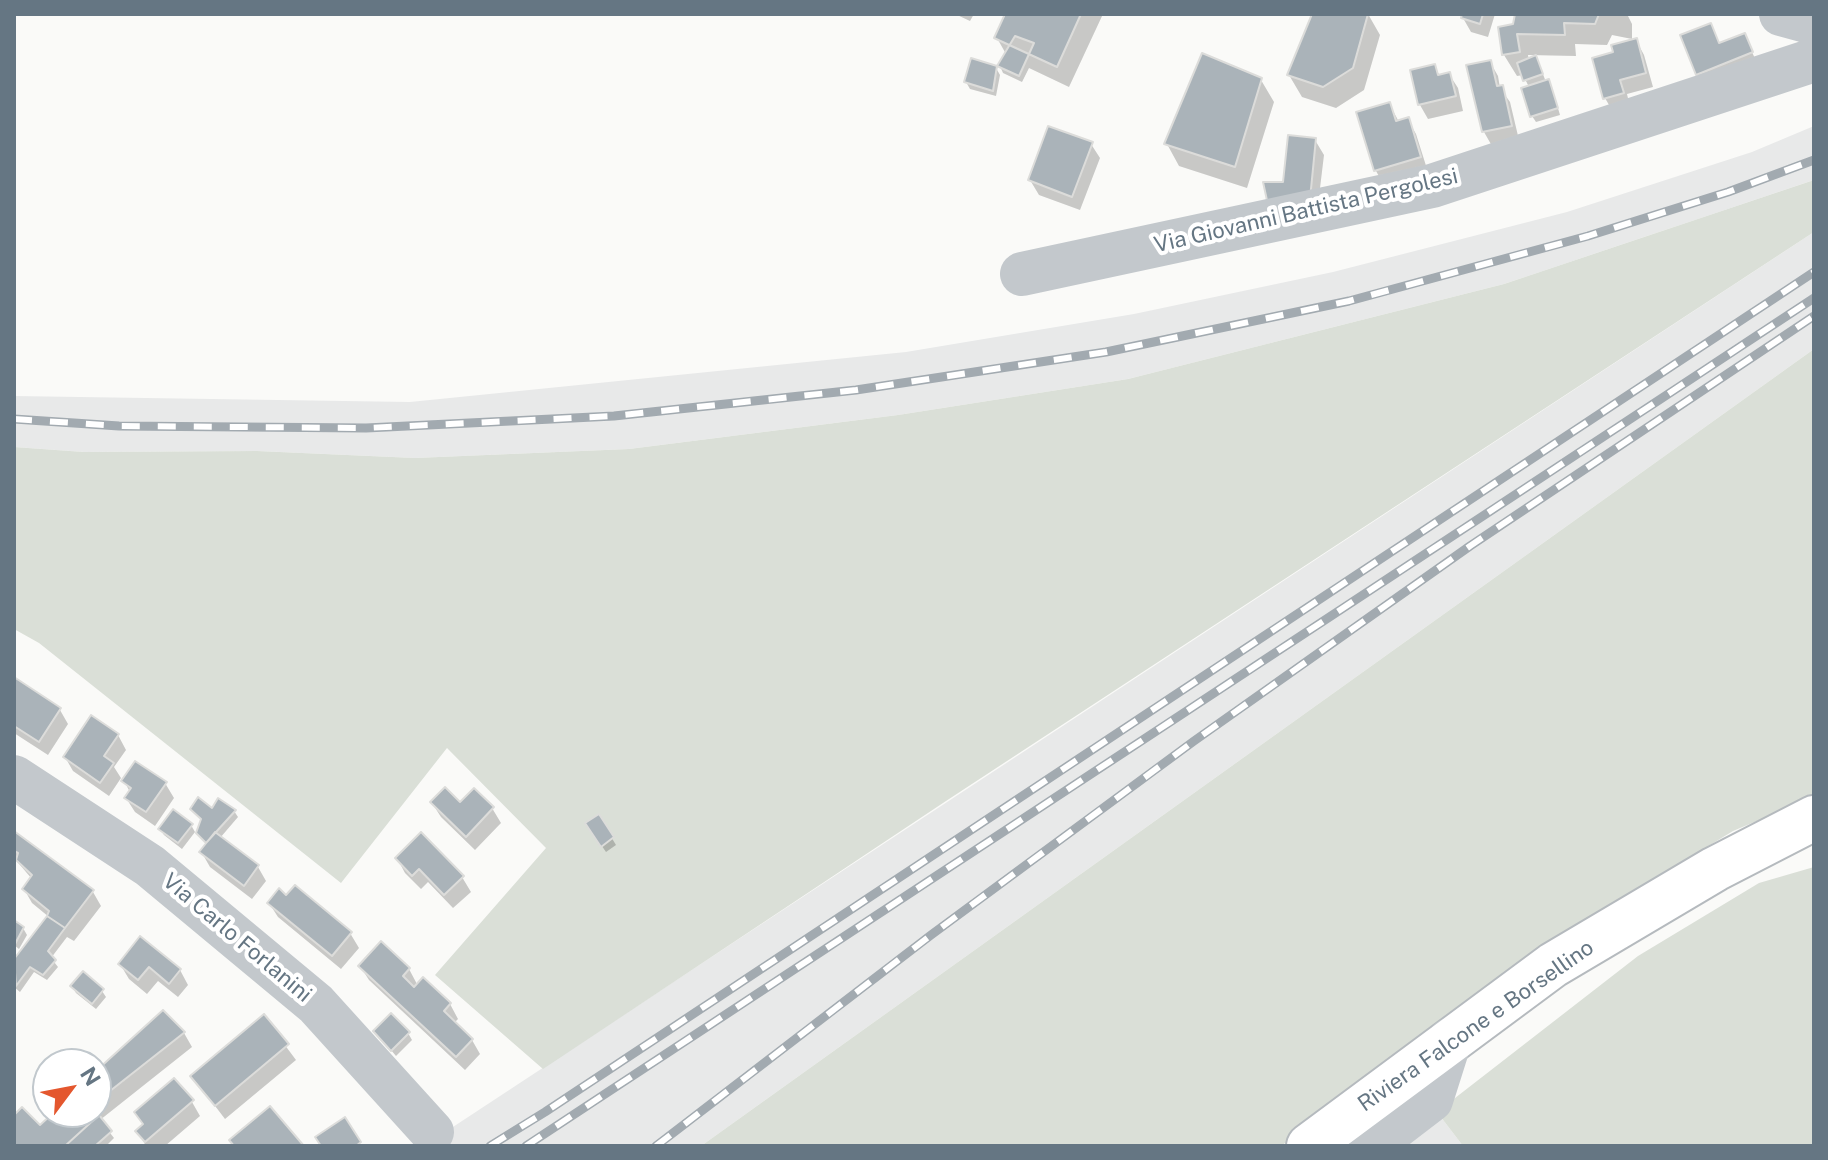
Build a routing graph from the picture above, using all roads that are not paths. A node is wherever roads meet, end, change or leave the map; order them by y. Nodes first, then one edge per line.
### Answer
1 (1781, 14) edge
2 (1814, 23) edge
3 (1814, 60) edge
4 (1022, 274) dead end
5 (14, 777) edge
6 (1814, 818) edge
7 (1450, 1040) junction
8 (432, 1132) dead end
9 (1309, 1146) edge
10 (1371, 1146) edge

1 - 2 street
3 - 4 street, Via Giovanni Battista Pergolesi
5 - 8 street, Via Carlo Forlanini
6 - 7 main road, Riviera Falcone e Borsellino
7 - 9 main road, Riviera Falcone e Borsellino
7 - 10 street

